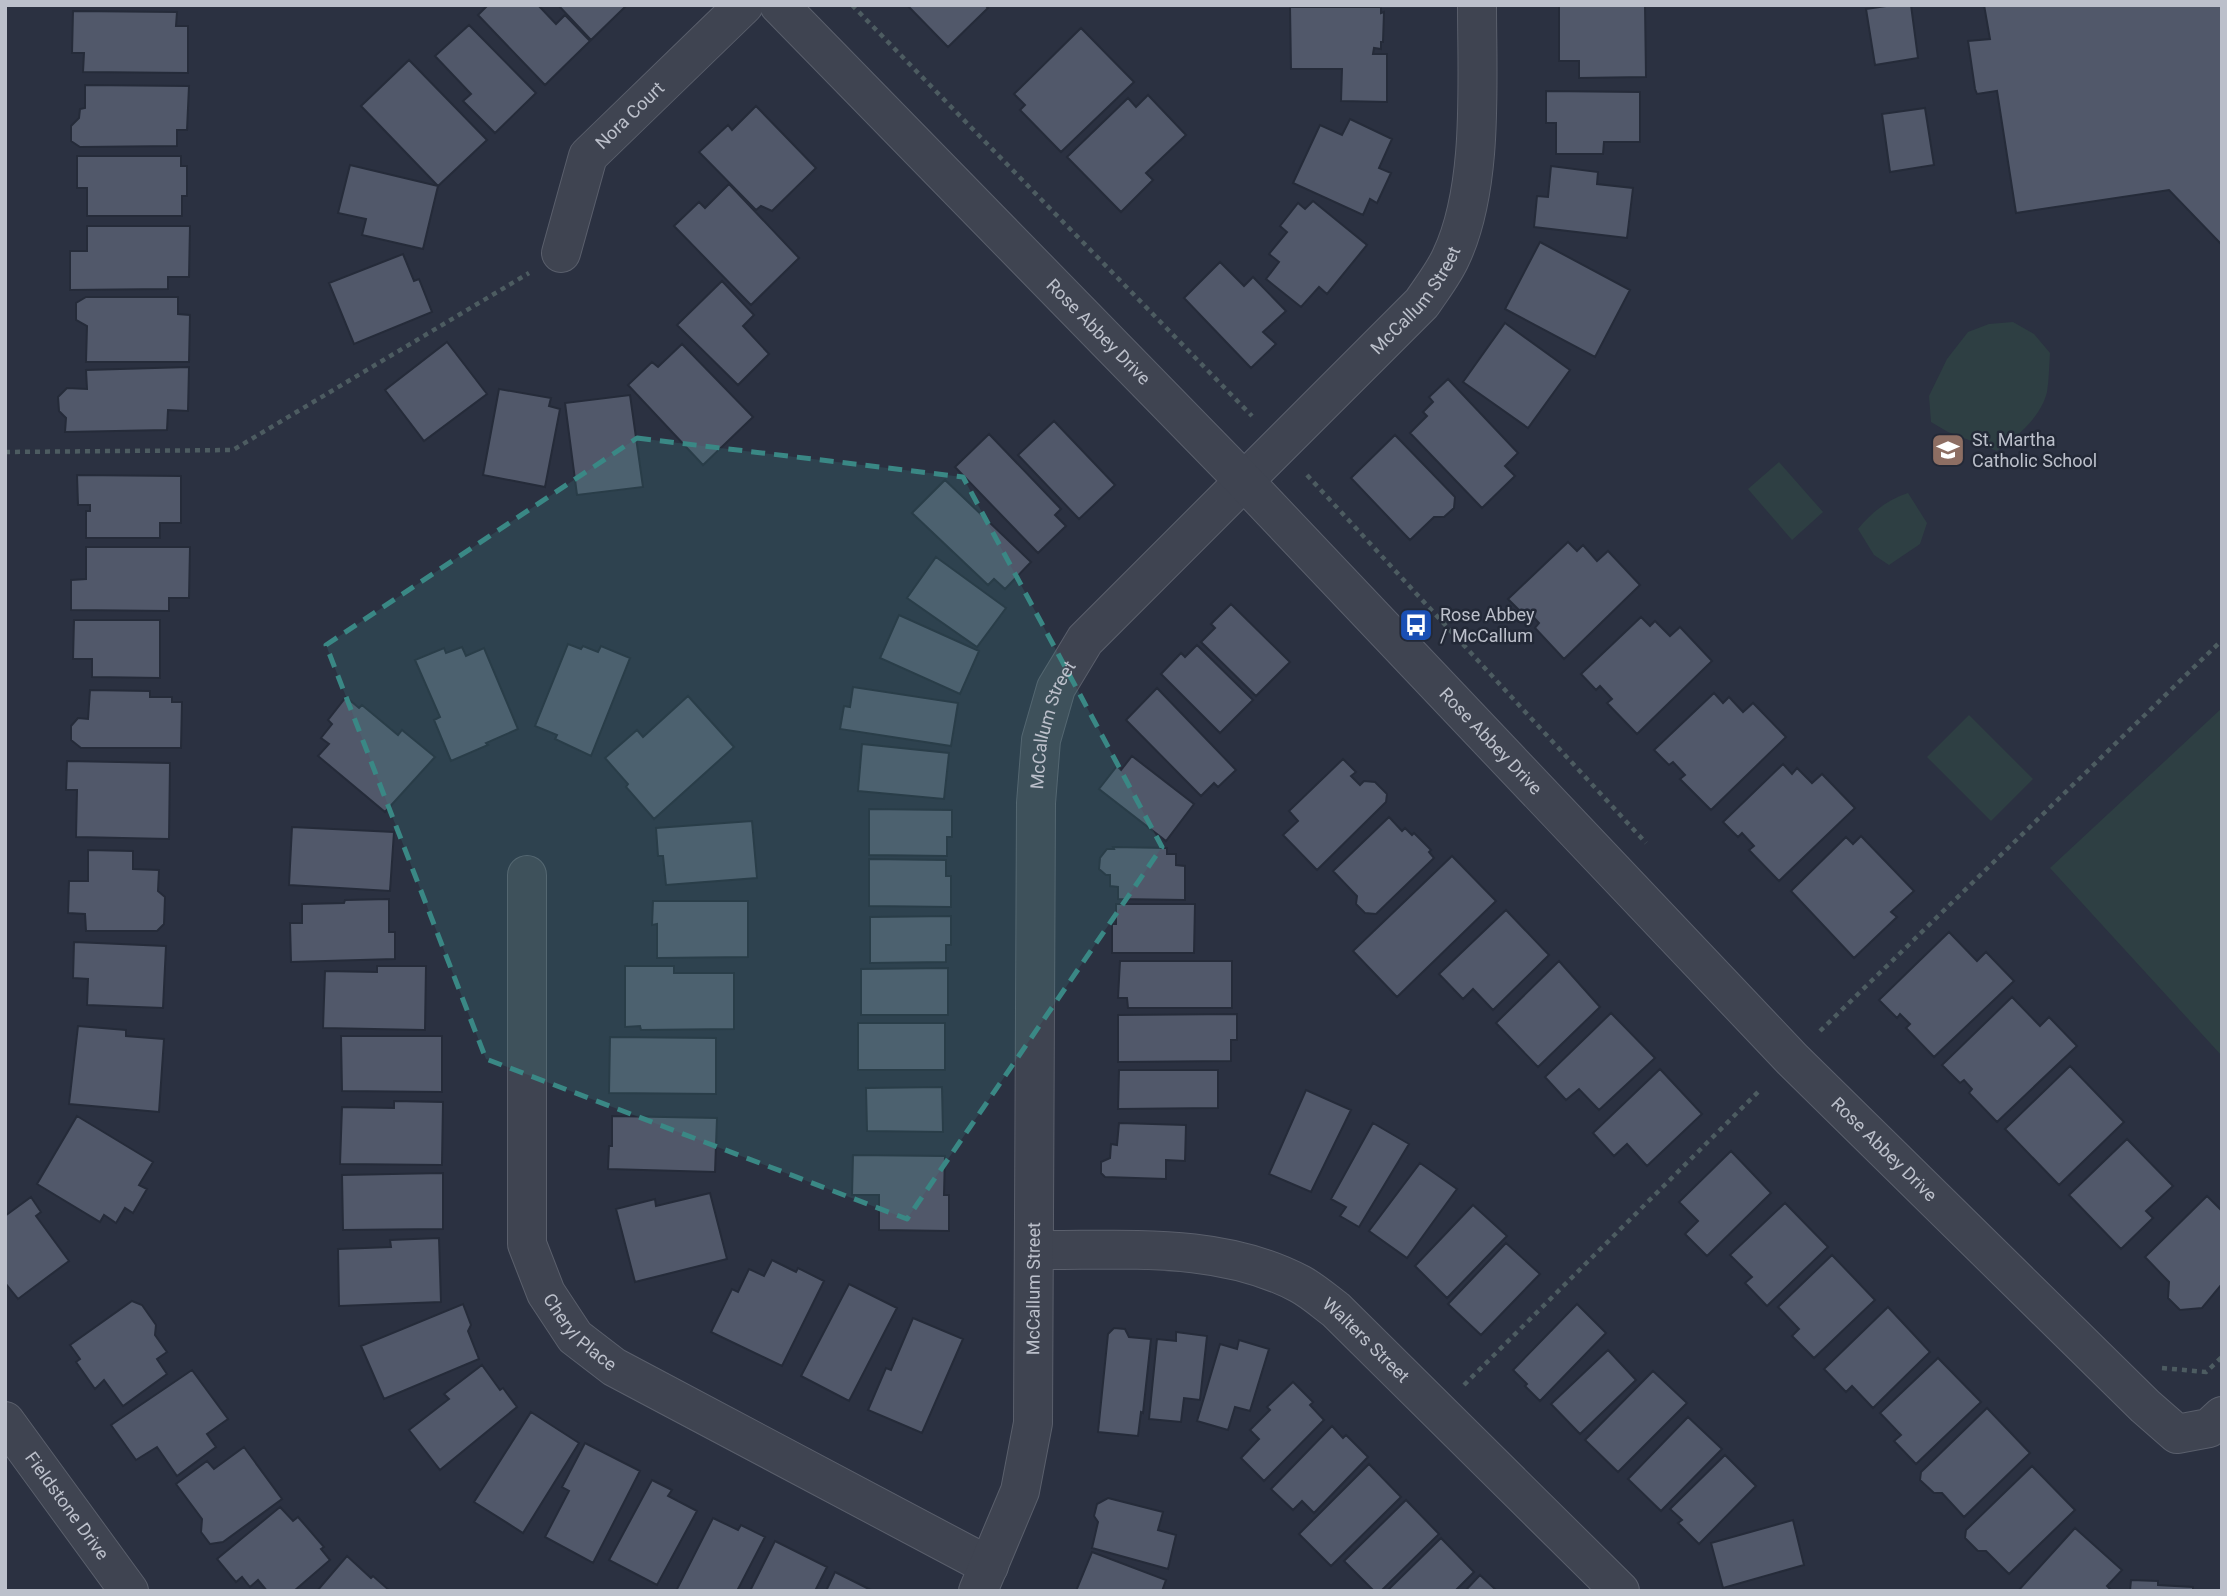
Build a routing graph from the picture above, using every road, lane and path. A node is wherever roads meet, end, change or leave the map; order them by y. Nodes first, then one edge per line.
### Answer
1 (744, 5) edge
2 (779, 5) edge
3 (852, 5) edge
4 (1477, 5) edge
5 (561, 253) joint
6 (1252, 416) dead end
7 (5, 452) edge
8 (1307, 475) dead end
9 (1245, 482) junction
10 (2222, 640) edge
11 (1652, 850) dead end
12 (527, 875) dead end
13 (1811, 1022) dead end
14 (1758, 1092) dead end
15 (1035, 1250) junction
16 (2222, 1357) edge
17 (2150, 1367) dead end
18 (1439, 1410) junction
19 (2222, 1416) edge
20 (5, 1421) edge
21 (983, 1578) edge
22 (130, 1591) edge
23 (1620, 1591) edge

1 - 5 street, Nora Court
2 - 9 street, Rose Abbey Drive
3 - 6 path
4 - 9 street, McCallum Street
5 - 7 path
8 - 11 path
9 - 15 street, McCallum Street
9 - 19 street, Rose Abbey Drive
10 - 13 path
12 - 21 street, Cheryl Place
14 - 18 path
15 - 18 street, Walters Street
15 - 21 street, McCallum Street
16 - 17 path
18 - 23 street, Walters Street
20 - 22 street, Fieldstone Drive

